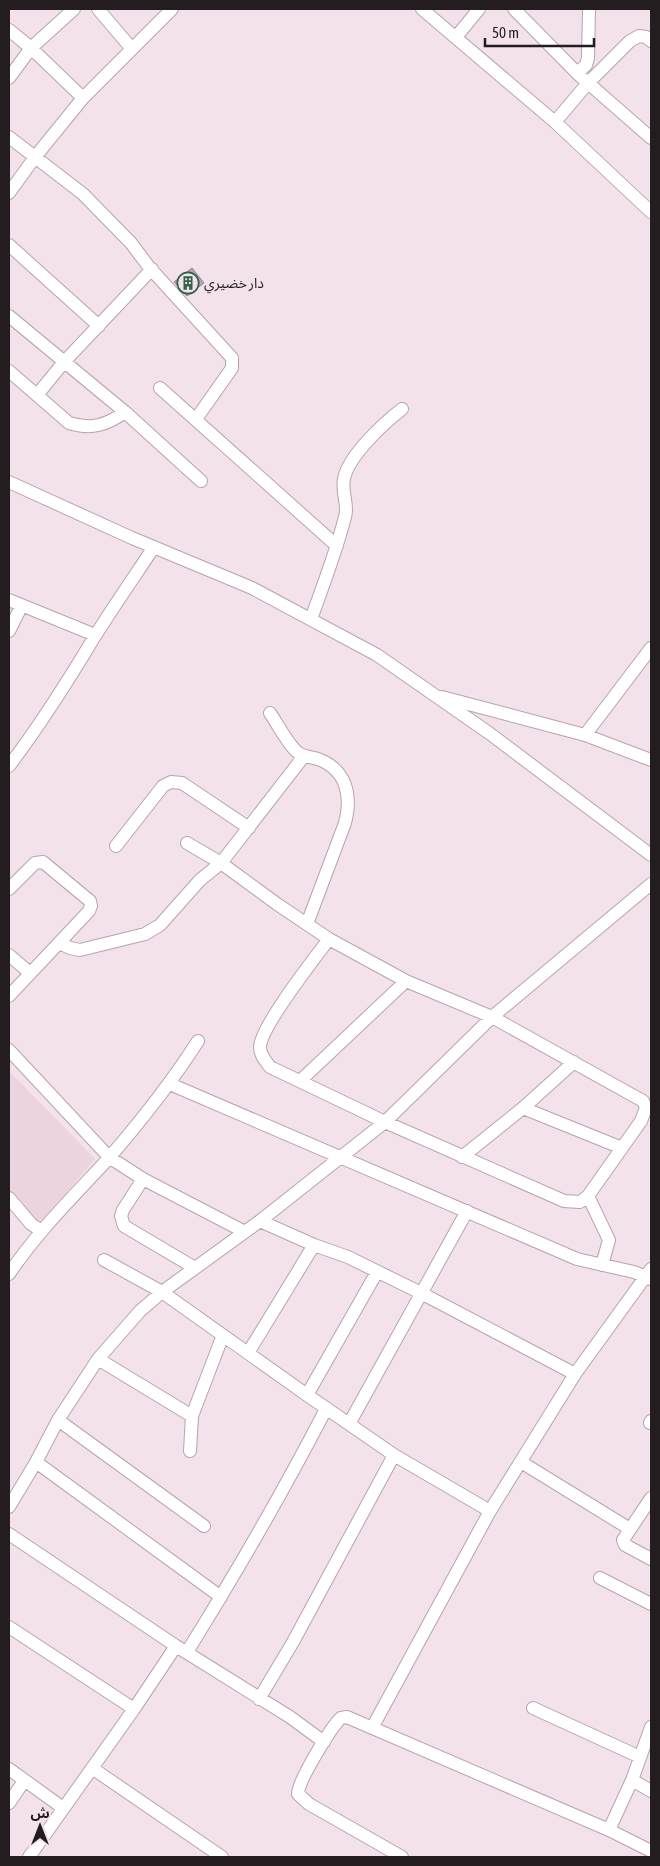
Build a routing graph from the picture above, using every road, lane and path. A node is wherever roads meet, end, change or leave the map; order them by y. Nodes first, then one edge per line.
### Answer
1 (74, 9) edge
2 (98, 9) edge
3 (172, 9) edge
4 (422, 9) edge
5 (479, 9) edge
6 (514, 9) edge
7 (588, 9) edge
8 (9, 30) edge
9 (456, 37) junction
10 (651, 41) edge
11 (31, 48) junction
12 (132, 49) junction
13 (577, 73) junction
14 (9, 78) edge
15 (588, 83) junction
16 (83, 98) junction
17 (555, 122) junction
18 (9, 137) edge
19 (651, 138) edge
20 (35, 157) junction
21 (9, 193) edge
22 (651, 212) edge
23 (9, 245) edge
24 (152, 269) junction
25 (9, 316) edge
26 (99, 326) junction
27 (64, 362) junction
28 (9, 371) edge
29 (160, 388) dead end
30 (36, 394) junction
31 (402, 409) dead end
32 (125, 412) junction
33 (196, 419) junction
34 (202, 481) dead end
35 (9, 482) edge
36 (337, 546) junction
37 (154, 547) junction
38 (9, 600) edge
39 (22, 605) junction
40 (311, 619) junction
41 (9, 632) edge
42 (96, 635) junction
43 (651, 648) edge
44 (435, 695) junction
45 (499, 712) junction
46 (270, 713) dead end
47 (489, 733) junction
48 (585, 735) junction
49 (304, 756) junction
50 (651, 760) edge
51 (9, 766) edge
52 (249, 828) junction
53 (187, 842) dead end
54 (116, 846) dead end
55 (651, 855) edge
56 (221, 863) junction
57 (651, 884) edge
58 (9, 889) edge
59 (307, 924) junction
60 (329, 939) junction
61 (59, 943) junction
62 (9, 955) edge
63 (30, 973) junction
64 (406, 980) junction
65 (9, 996) edge
66 (492, 1017) junction
67 (198, 1041) dead end
68 (9, 1050) edge
69 (574, 1062) junction
70 (300, 1081) junction
71 (170, 1084) junction
72 (523, 1108) junction
73 (385, 1122) junction
74 (622, 1148) junction
75 (109, 1157) junction
76 (341, 1157) junction
77 (462, 1157) junction
78 (143, 1179) junction
79 (588, 1196) junction
80 (9, 1198) edge
81 (467, 1211) junction
82 (260, 1221) junction
83 (42, 1231) junction
84 (245, 1232) junction
85 (314, 1245) junction
86 (104, 1260) dead end
87 (602, 1265) junction
88 (195, 1268) junction
89 (377, 1272) junction
90 (9, 1274) edge
91 (649, 1275) edge
92 (162, 1292) junction
93 (421, 1293) junction
94 (223, 1335) junction
95 (248, 1353) junction
96 (98, 1359) junction
97 (575, 1374) junction
98 (307, 1395) junction
99 (326, 1409) junction
100 (192, 1416) junction
101 (58, 1420) junction
102 (349, 1424) junction
103 (190, 1451) dead end
104 (394, 1455) junction
105 (36, 1462) junction
106 (521, 1462) junction
107 (651, 1498) edge
108 (9, 1507) edge
109 (490, 1510) junction
110 (204, 1526) dead end
111 (630, 1529) junction
112 (9, 1534) edge
113 (651, 1559) edge
114 (600, 1578) dead end
115 (221, 1597) junction
116 (651, 1604) edge
117 (9, 1626) edge
118 (182, 1649) junction
119 (259, 1699) junction
120 (533, 1708) dead end
121 (134, 1709) junction
122 (651, 1727) edge
123 (372, 1728) junction
124 (324, 1742) junction
125 (640, 1757) junction
126 (92, 1768) junction
127 (9, 1769) edge
128 (632, 1780) junction
129 (24, 1781) junction
130 (651, 1791) edge
131 (9, 1803) edge
132 (63, 1808) junction
133 (609, 1830) junction
134 (651, 1851) edge
135 (205, 1853) edge
136 (28, 1857) edge
137 (222, 1857) edge
138 (402, 1857) edge

1 - 11 street
2 - 12 street
3 - 12 street
4 - 9 street
5 - 9 street
6 - 13 street
7 - 13 street
8 - 11 street
9 - 17 street
10 - 15 street
11 - 14 street
11 - 16 street
12 - 16 street
13 - 15 street
15 - 17 street
15 - 19 street
16 - 20 street
17 - 22 street
18 - 20 street
20 - 21 street
20 - 24 street
23 - 26 street
24 - 26 street
24 - 33 street
25 - 27 street
26 - 27 street
27 - 30 street
27 - 32 street
28 - 30 street
29 - 33 street
30 - 32 street
31 - 36 street
32 - 34 street
33 - 36 street
35 - 37 street
36 - 40 street
37 - 40 street
37 - 42 street
38 - 39 street
39 - 41 street
39 - 42 street
40 - 44 street
42 - 51 street
43 - 48 street
44 - 45 street
44 - 47 street
45 - 47 street
45 - 48 street
46 - 49 street
47 - 55 street
48 - 50 street
49 - 52 street
49 - 59 street
52 - 54 street
52 - 56 street
53 - 56 street
56 - 59 street
56 - 61 street
57 - 66 street
58 - 61 street
59 - 60 street
60 - 64 street
60 - 70 street
61 - 63 street
62 - 63 street
63 - 65 street
64 - 66 street
64 - 70 street
66 - 69 street
66 - 73 street
67 - 71 street
68 - 75 street
69 - 72 street
69 - 74 street
70 - 73 street
71 - 75 street
71 - 76 street
72 - 74 street
72 - 77 street
73 - 76 street
73 - 77 street
74 - 79 street
75 - 78 street
75 - 83 street
76 - 81 street
76 - 82 street
77 - 79 street
78 - 84 street
78 - 88 street
79 - 87 street
80 - 83 street
81 - 87 street
81 - 93 street
82 - 84 street
82 - 85 street
83 - 90 street
84 - 88 street
85 - 89 street
85 - 95 street
86 - 92 street
87 - 91 street
88 - 92 street
89 - 93 street
89 - 98 street
91 - 97 street
92 - 94 street
92 - 96 street
93 - 97 street
93 - 102 street
94 - 95 street
94 - 100 street
95 - 98 street
96 - 100 street
96 - 101 street
97 - 106 street
98 - 99 street
99 - 102 street
99 - 115 street
100 - 103 street
101 - 105 street
101 - 110 street
102 - 104 street
104 - 109 street
104 - 119 street
105 - 108 street
105 - 115 street
106 - 109 street
106 - 111 street
107 - 111 street
109 - 123 street
111 - 113 street
112 - 118 street
114 - 116 street
115 - 118 street
117 - 121 street
118 - 119 street
118 - 121 street
119 - 124 street
120 - 125 street
121 - 126 street
122 - 125 street
123 - 124 street
123 - 133 street
124 - 138 street
125 - 128 street
126 - 132 street
126 - 135 street
127 - 129 street
128 - 130 street
128 - 133 street
129 - 131 street
129 - 132 street
132 - 136 street
133 - 134 street
135 - 137 street

